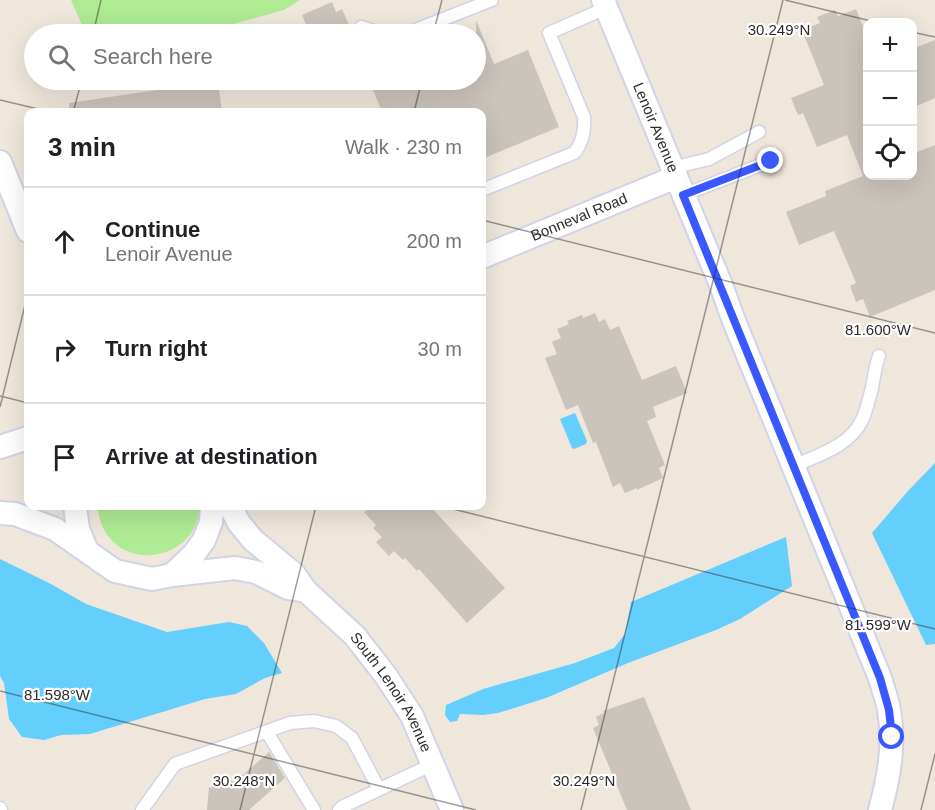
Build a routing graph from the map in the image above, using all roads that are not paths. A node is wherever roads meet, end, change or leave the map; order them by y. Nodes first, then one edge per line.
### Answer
1 (492, 0) edge
2 (604, 4) edge
3 (431, 24) edge
4 (759, 132) dead end
5 (771, 161) dead end
6 (0, 162) edge
7 (677, 180) junction
8 (486, 188) edge
9 (24, 221) edge
10 (486, 255) edge
11 (879, 356) dead end
12 (24, 439) edge
13 (0, 447) edge
14 (794, 466) junction
15 (76, 510) edge
16 (212, 510) edge
17 (232, 510) edge
18 (0, 513) edge
19 (87, 551) junction
20 (172, 575) junction
21 (306, 591) junction
22 (267, 732) junction
23 (433, 764) junction
24 (379, 789) junction
25 (142, 810) edge
26 (314, 810) edge
27 (339, 810) edge
28 (452, 810) edge
29 (880, 810) edge

1 - 3 lane
2 - 7 street, Lenoir Avenue
2 - 8 lane
4 - 7 lane
5 - 7 lane
6 - 9 street
7 - 10 street, Bonneval Road
7 - 14 street, Lenoir Avenue
11 - 14 lane
12 - 13 street
14 - 29 street, Lenoir Avenue
15 - 19 street
16 - 20 street
17 - 21 street, South Lenoir Avenue
18 - 19 street
19 - 20 street
20 - 21 street, South Lenoir Avenue
21 - 23 street, South Lenoir Avenue
22 - 24 lane
22 - 25 lane
22 - 26 lane
23 - 24 lane
23 - 28 street, South Lenoir Avenue
24 - 27 lane

